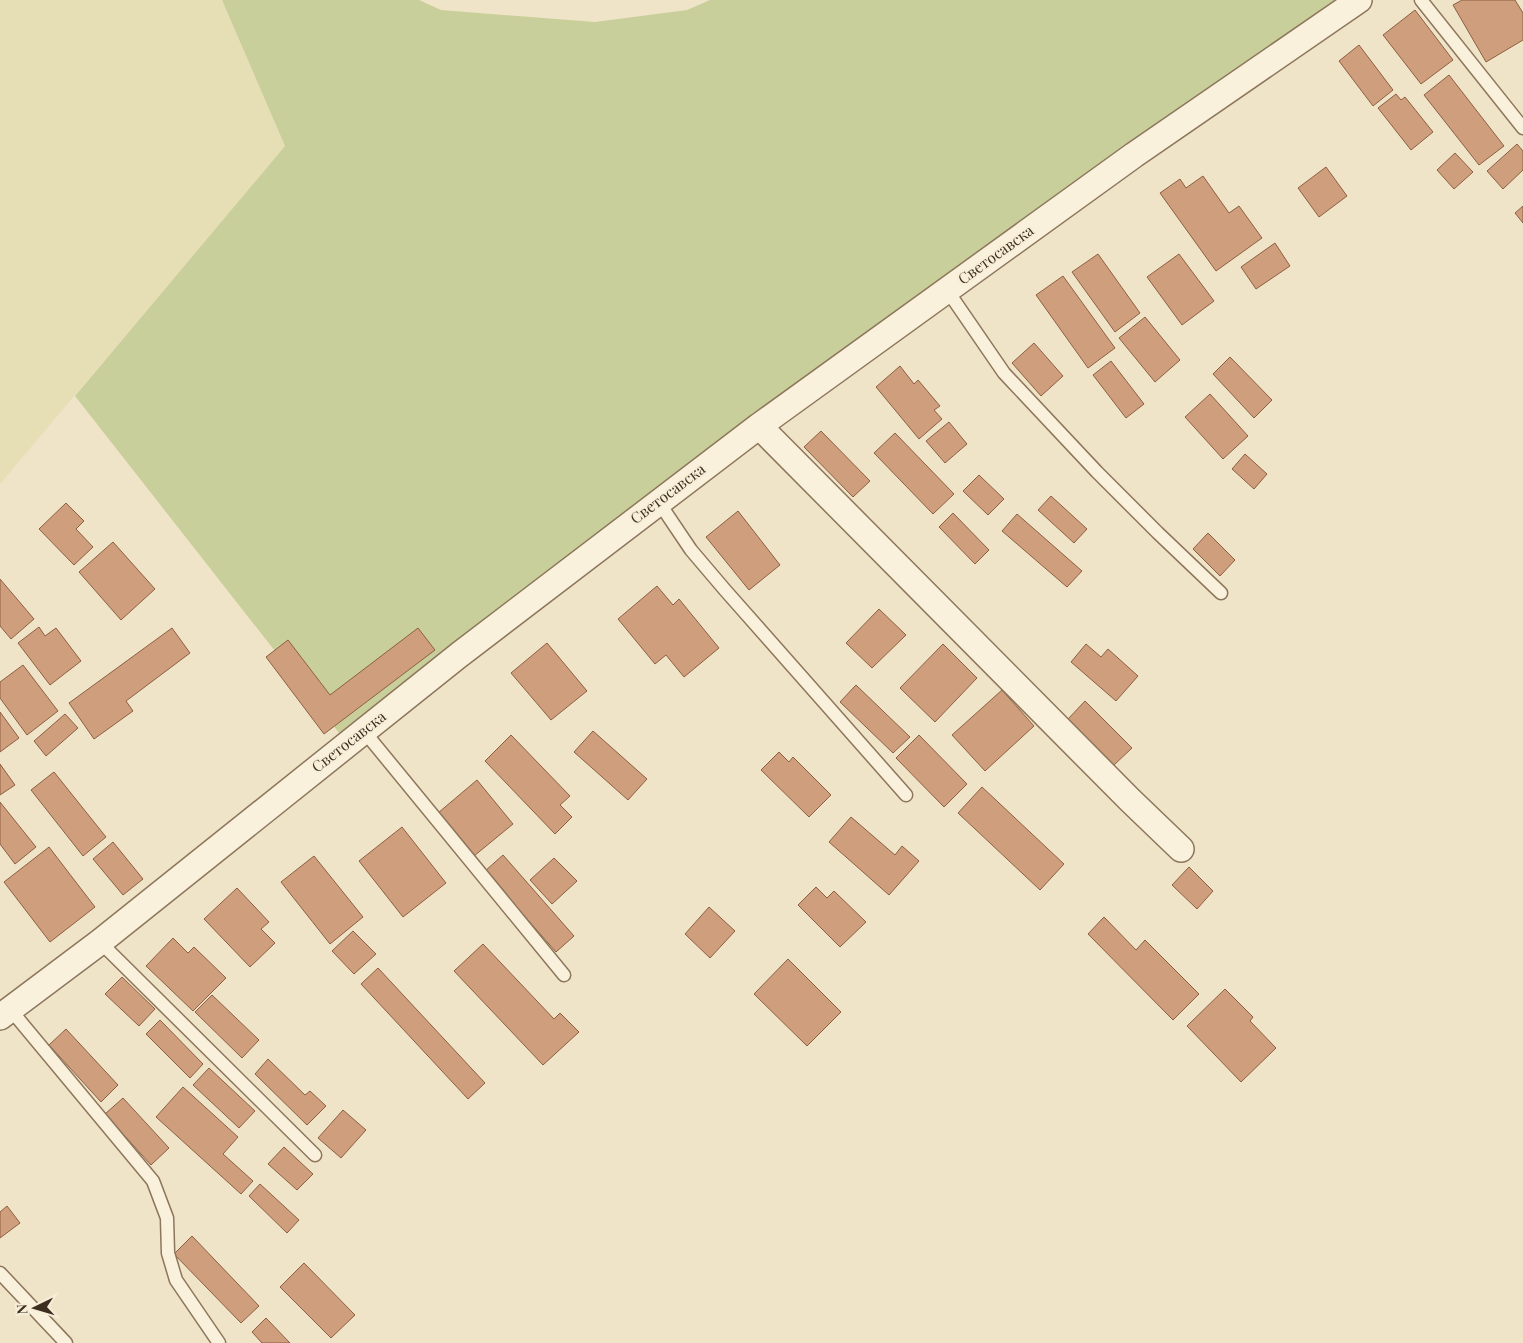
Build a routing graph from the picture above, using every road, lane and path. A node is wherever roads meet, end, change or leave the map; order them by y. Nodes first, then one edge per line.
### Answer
1 (1359, 0) edge
2 (1420, 0) edge
3 (1523, 128) edge
4 (947, 290) junction
5 (758, 426) junction
6 (658, 501) junction
7 (1221, 593) dead end
8 (363, 730) junction
9 (906, 795) dead end
10 (1181, 849) dead end
11 (100, 942) junction
12 (564, 976) dead end
13 (5, 1013) edge
14 (315, 1155) dead end
15 (0, 1273) edge
16 (66, 1343) edge
17 (219, 1343) edge

1 - 4 street, Светосавска
2 - 3 lane
4 - 5 street, Светосавска
4 - 7 lane
5 - 6 street, Светосавска
5 - 10 street
6 - 8 street, Светосавска
6 - 9 lane
8 - 11 street, Светосавска
8 - 12 lane
11 - 13 street, Светосавска
11 - 14 lane
13 - 17 lane
15 - 16 lane

